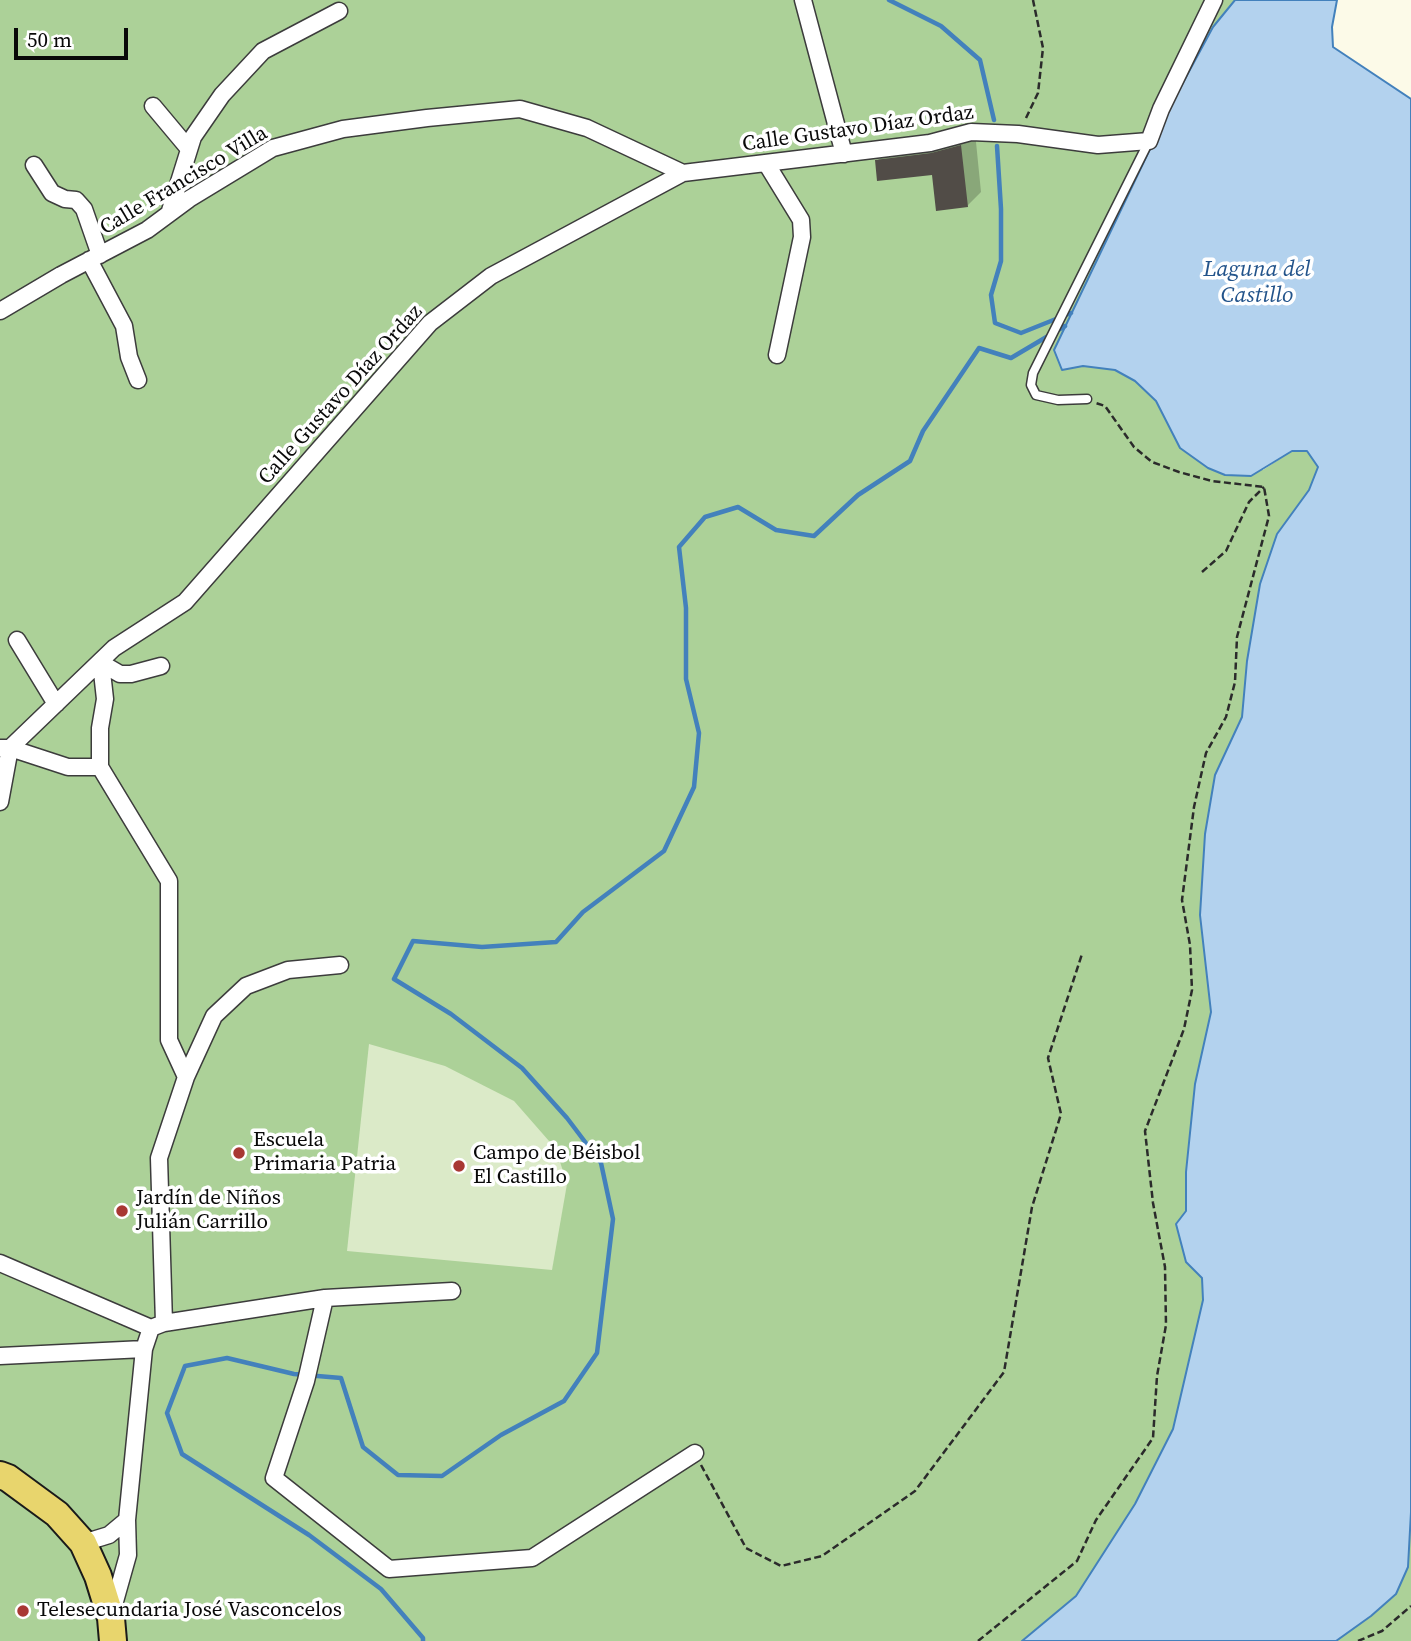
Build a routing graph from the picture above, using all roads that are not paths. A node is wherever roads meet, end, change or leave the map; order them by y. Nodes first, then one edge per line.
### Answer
1 (803, 0) edge
2 (1214, 0) edge
3 (339, 11) dead end
4 (153, 106) dead end
5 (1149, 141) junction
6 (189, 149) junction
7 (844, 154) junction
8 (766, 163) junction
9 (34, 165) dead end
10 (683, 173) junction
11 (169, 214) junction
12 (94, 257) junction
13 (0, 311) edge
14 (777, 355) dead end
15 (138, 380) dead end
16 (1087, 399) road end
17 (17, 640) dead end
18 (101, 663) junction
19 (161, 666) dead end
20 (56, 704) junction
21 (5, 748) edge
22 (100, 767) junction
23 (0, 802) edge
24 (340, 965) dead end
25 (186, 1077) junction
26 (0, 1264) edge
27 (452, 1291) dead end
28 (325, 1298) junction
29 (157, 1325) junction
30 (144, 1349) junction
31 (0, 1356) edge
32 (695, 1453) road end
33 (0, 1475) edge
34 (127, 1520) junction
35 (83, 1543) junction
36 (112, 1629) edge

1 - 7 street
2 - 5 street
3 - 6 street
4 - 6 street
5 - 7 street, Calle Gustavo Díaz Ordaz
5 - 16 lane
6 - 11 street
7 - 8 street, Calle Gustavo Díaz Ordaz
8 - 10 street, Calle Gustavo Díaz Ordaz
8 - 14 street
9 - 12 street
10 - 11 street, Calle Francisco Villa
10 - 18 street, Calle Gustavo Díaz Ordaz
11 - 12 street, Calle Francisco Villa
12 - 13 street, Calle Francisco Villa
12 - 15 street
17 - 20 street
18 - 19 street
18 - 20 street, Calle Gustavo Díaz Ordaz
18 - 22 street
20 - 21 street, Calle Gustavo Díaz Ordaz
21 - 22 street
21 - 23 street
22 - 25 street
24 - 25 street
25 - 29 street
26 - 29 street
27 - 28 street
28 - 29 street
28 - 32 street
29 - 30 street
30 - 31 street
30 - 34 street
33 - 35 main road
34 - 35 street
34 - 36 street
35 - 36 main road

